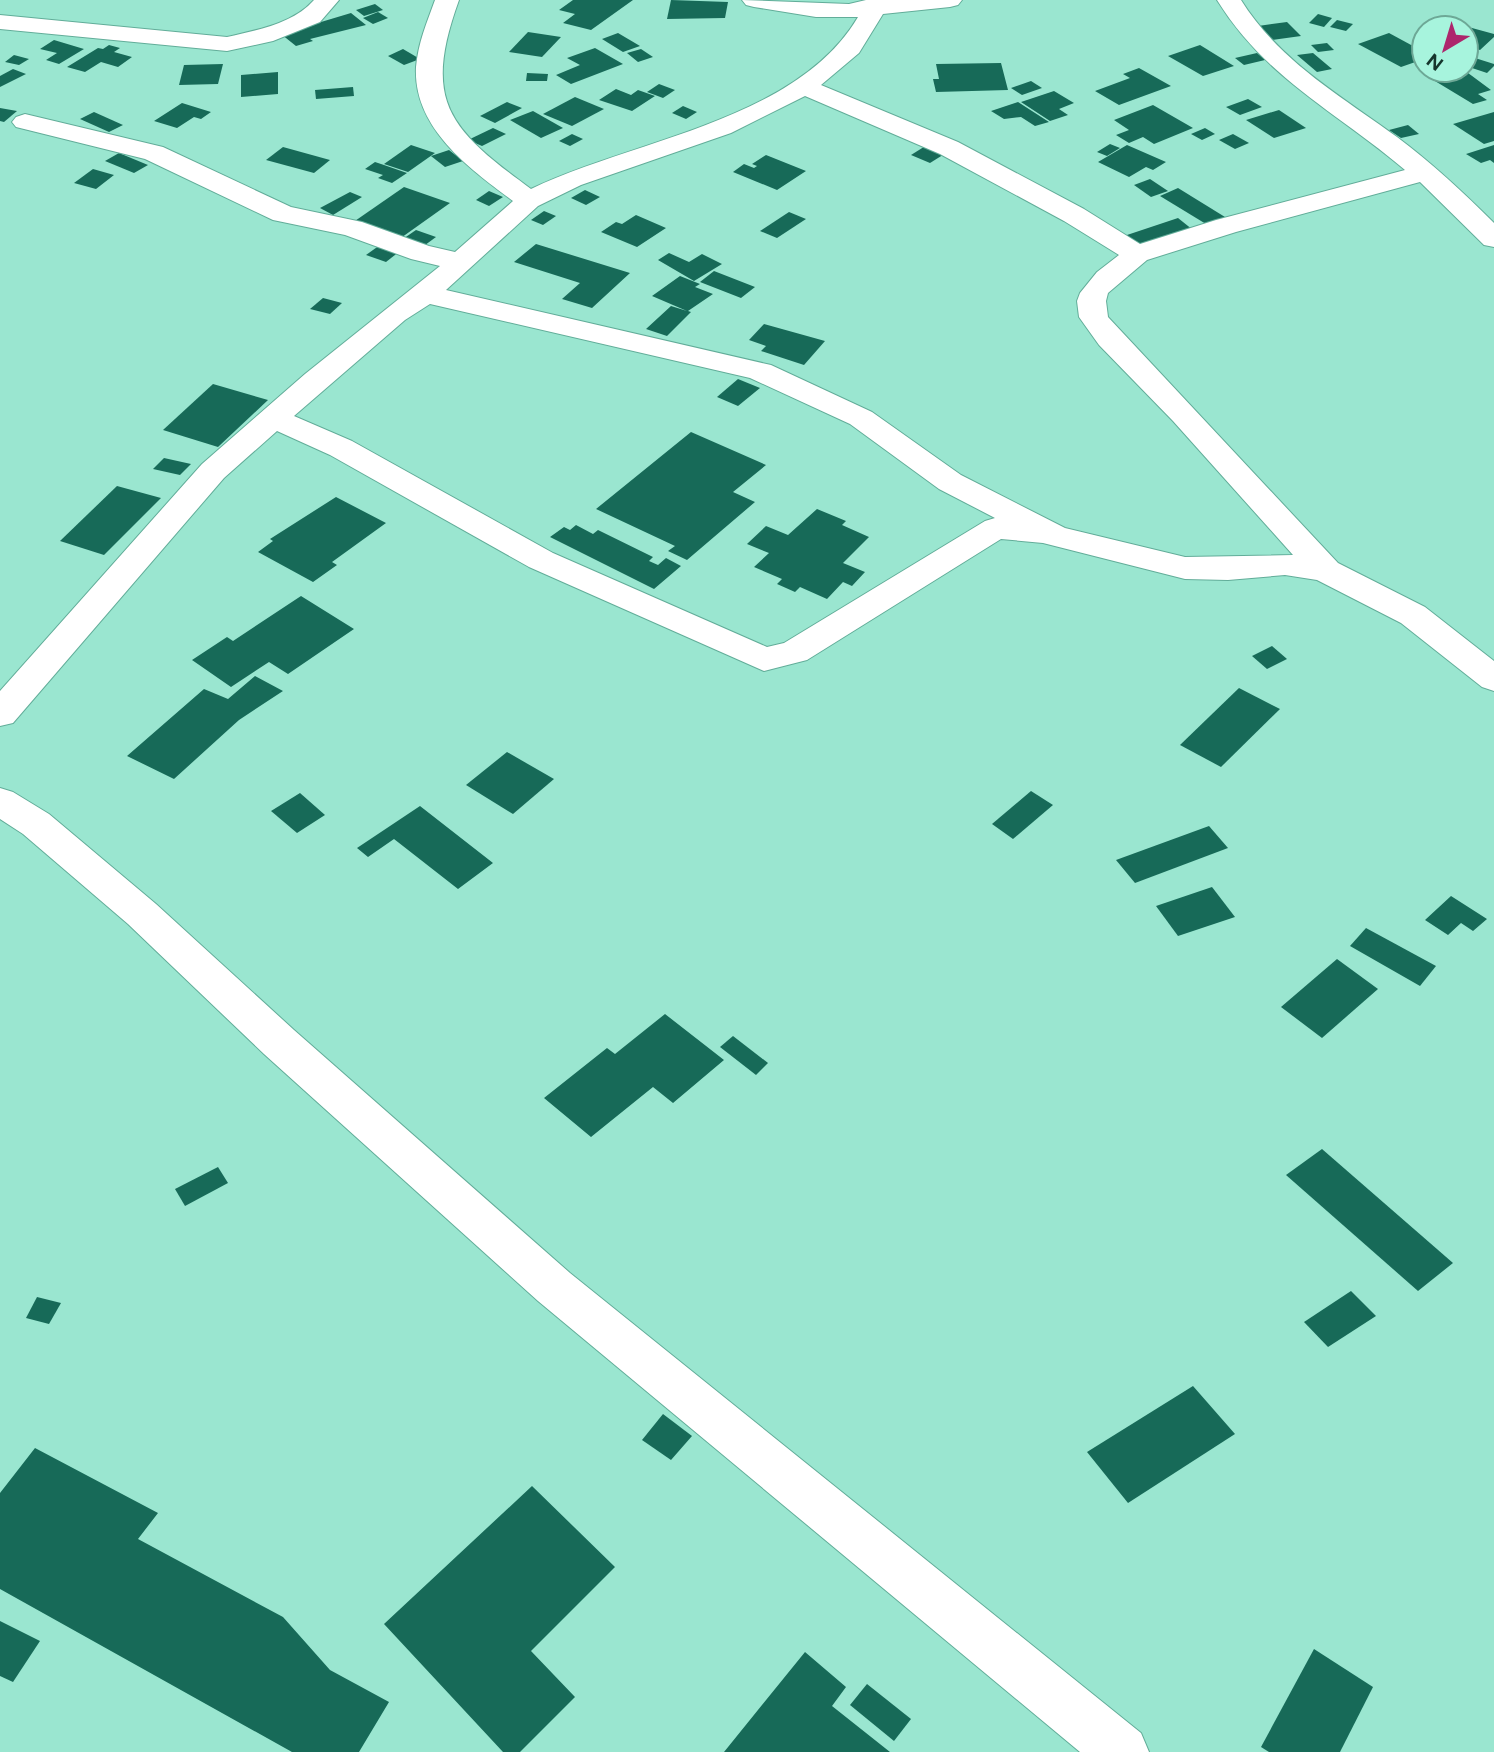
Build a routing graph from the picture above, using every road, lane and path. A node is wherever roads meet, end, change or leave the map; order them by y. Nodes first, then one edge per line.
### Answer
1 (327, 0) edge
2 (447, 0) edge
3 (754, 0) edge
4 (950, 0) edge
5 (1230, 0) edge
6 (877, 5) edge
7 (0, 22) edge
8 (804, 87) junction
9 (25, 122) dead end
10 (1423, 173) junction
11 (529, 200) junction
12 (1494, 239) edge
13 (1136, 254) junction
14 (462, 262) junction
15 (425, 294) junction
16 (273, 418) junction
17 (1054, 536) junction
18 (1326, 571) junction
19 (1494, 679) edge
20 (0, 714) edge
21 (0, 801) edge
22 (1122, 1752) edge

1 - 7 street
2 - 11 street
3 - 6 street
4 - 6 street
5 - 10 street
6 - 8 street
8 - 11 street
8 - 13 street
9 - 14 street
10 - 12 street
10 - 13 street
11 - 14 street
13 - 18 street
14 - 15 street
15 - 16 street
15 - 17 street
16 - 17 street
16 - 20 street
17 - 18 street
18 - 19 street
21 - 22 street

